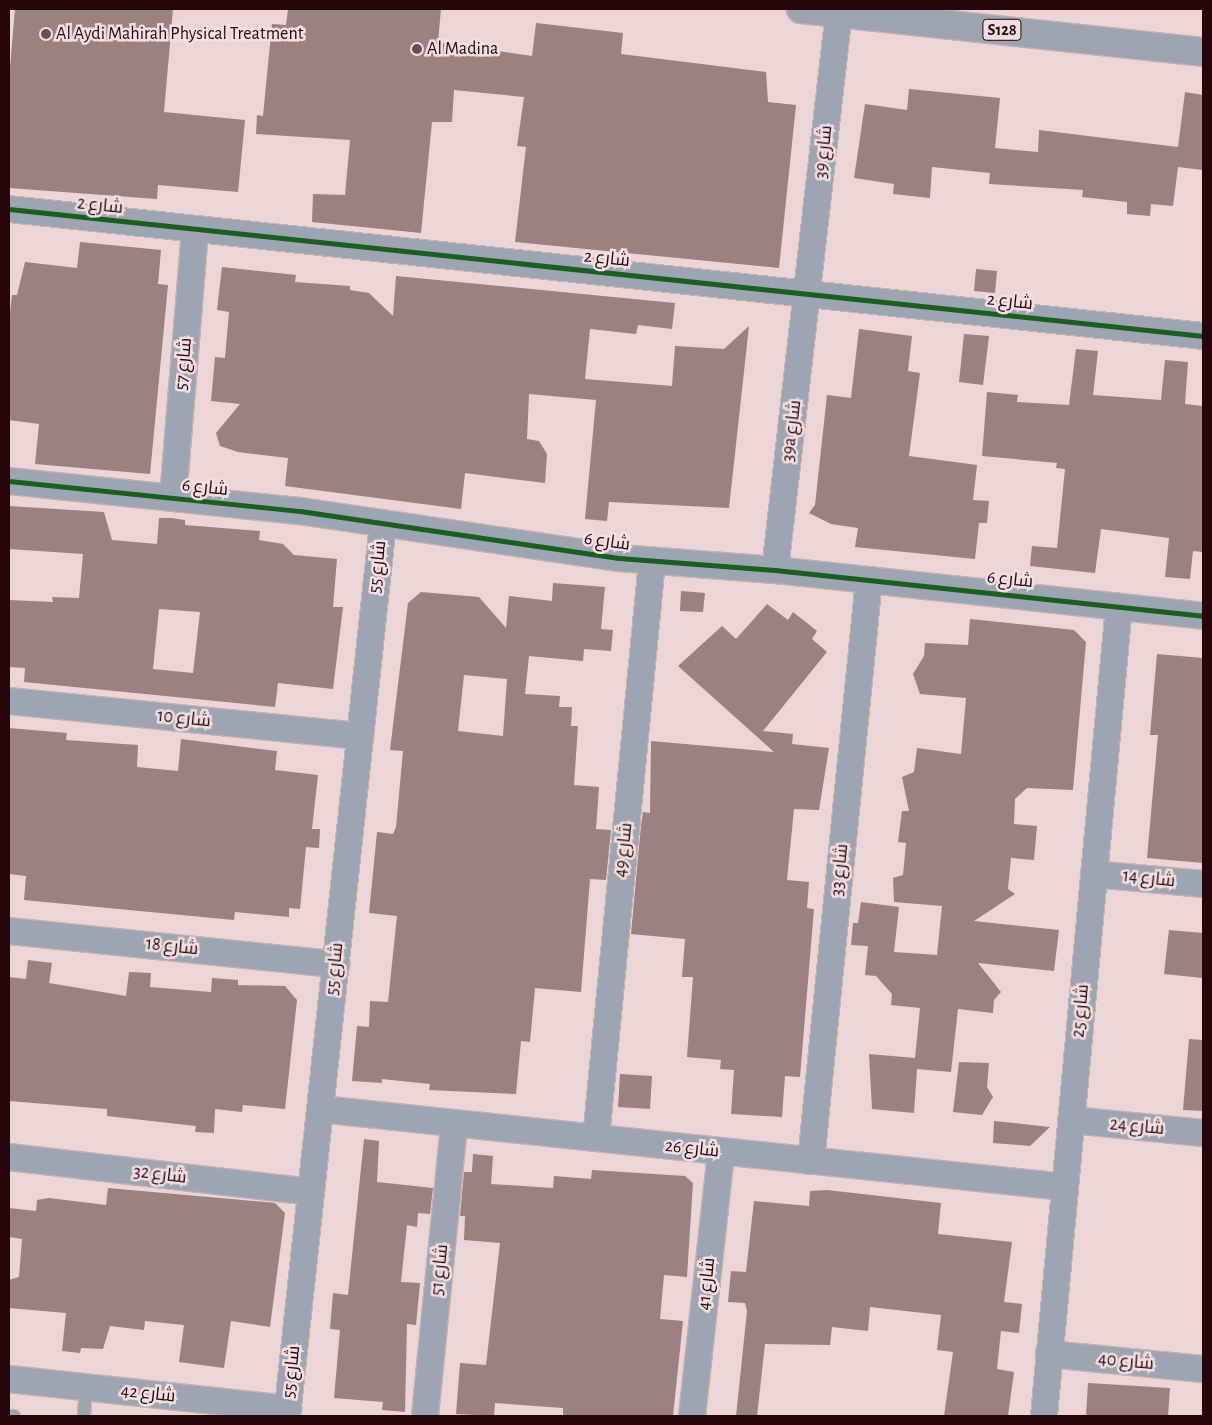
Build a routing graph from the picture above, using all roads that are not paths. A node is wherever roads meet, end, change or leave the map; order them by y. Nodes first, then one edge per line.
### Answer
1 (801, 9) edge
2 (839, 12) junction
3 (1203, 52) edge
4 (9, 210) edge
5 (195, 231) junction
6 (808, 293) junction
7 (1203, 336) edge
8 (9, 481) edge
9 (173, 498) junction
10 (383, 523) junction
11 (652, 562) junction
12 (776, 570) junction
13 (869, 580) junction
14 (1119, 606) junction
15 (1203, 616) edge
16 (9, 701) edge
17 (360, 736) junction
18 (1094, 874) junction
19 (1203, 884) edge
20 (9, 930) edge
21 (336, 964) junction
22 (320, 1109) junction
23 (1071, 1120) junction
24 (454, 1124) junction
25 (1203, 1133) edge
26 (596, 1138) junction
27 (721, 1152) junction
28 (9, 1158) edge
29 (811, 1161) junction
30 (1064, 1187) junction
31 (311, 1192) junction
32 (1049, 1354) junction
33 (1203, 1369) edge
34 (9, 1379) edge
35 (86, 1388) junction
36 (288, 1413) edge
37 (9, 1416) edge
38 (14, 1416) edge
39 (84, 1416) edge
40 (425, 1416) edge
41 (692, 1416) edge
42 (1044, 1416) edge

1 - 2 main road, S128
2 - 3 main road, S128
2 - 6 street, شارع 39
4 - 5 street, شارع 2
5 - 6 street, شارع 2
5 - 9 street, شارع 57
6 - 7 street, شارع 2
6 - 12 street, 39a شارع
8 - 9 street, شارع 6
9 - 10 street, شارع 6
10 - 11 street, شارع 6
10 - 17 street, شارع 55
11 - 12 street, شارع 6
11 - 26 street, شارع 49
12 - 13 street, شارع 6
13 - 14 street, شارع 6
13 - 29 street, شارع 33
14 - 15 street, شارع 6
14 - 18 street, شارع 25
16 - 17 street, شارع 10
17 - 21 street, شارع 55
18 - 19 street, شارع 14
18 - 23 street, شارع 25
20 - 21 street, شارع 18
21 - 22 street, شارع 55
22 - 24 street, شارع 26
22 - 31 street, شارع 55
23 - 25 street, شارع 24
23 - 30 street, شارع 25
24 - 26 street, شارع 26
24 - 40 street, شارع 51
26 - 27 street, شارع 26
27 - 29 street, شارع 26
27 - 41 street, شارع 41
28 - 31 street, شارع 32
29 - 30 street, شارع 26
30 - 32 street, شارع 25
31 - 36 street, شارع 55
32 - 33 street, شارع 40
32 - 42 street, شارع 25
34 - 35 street, شارع 42
35 - 36 street, شارع 42
35 - 39 lane
37 - 38 lane

